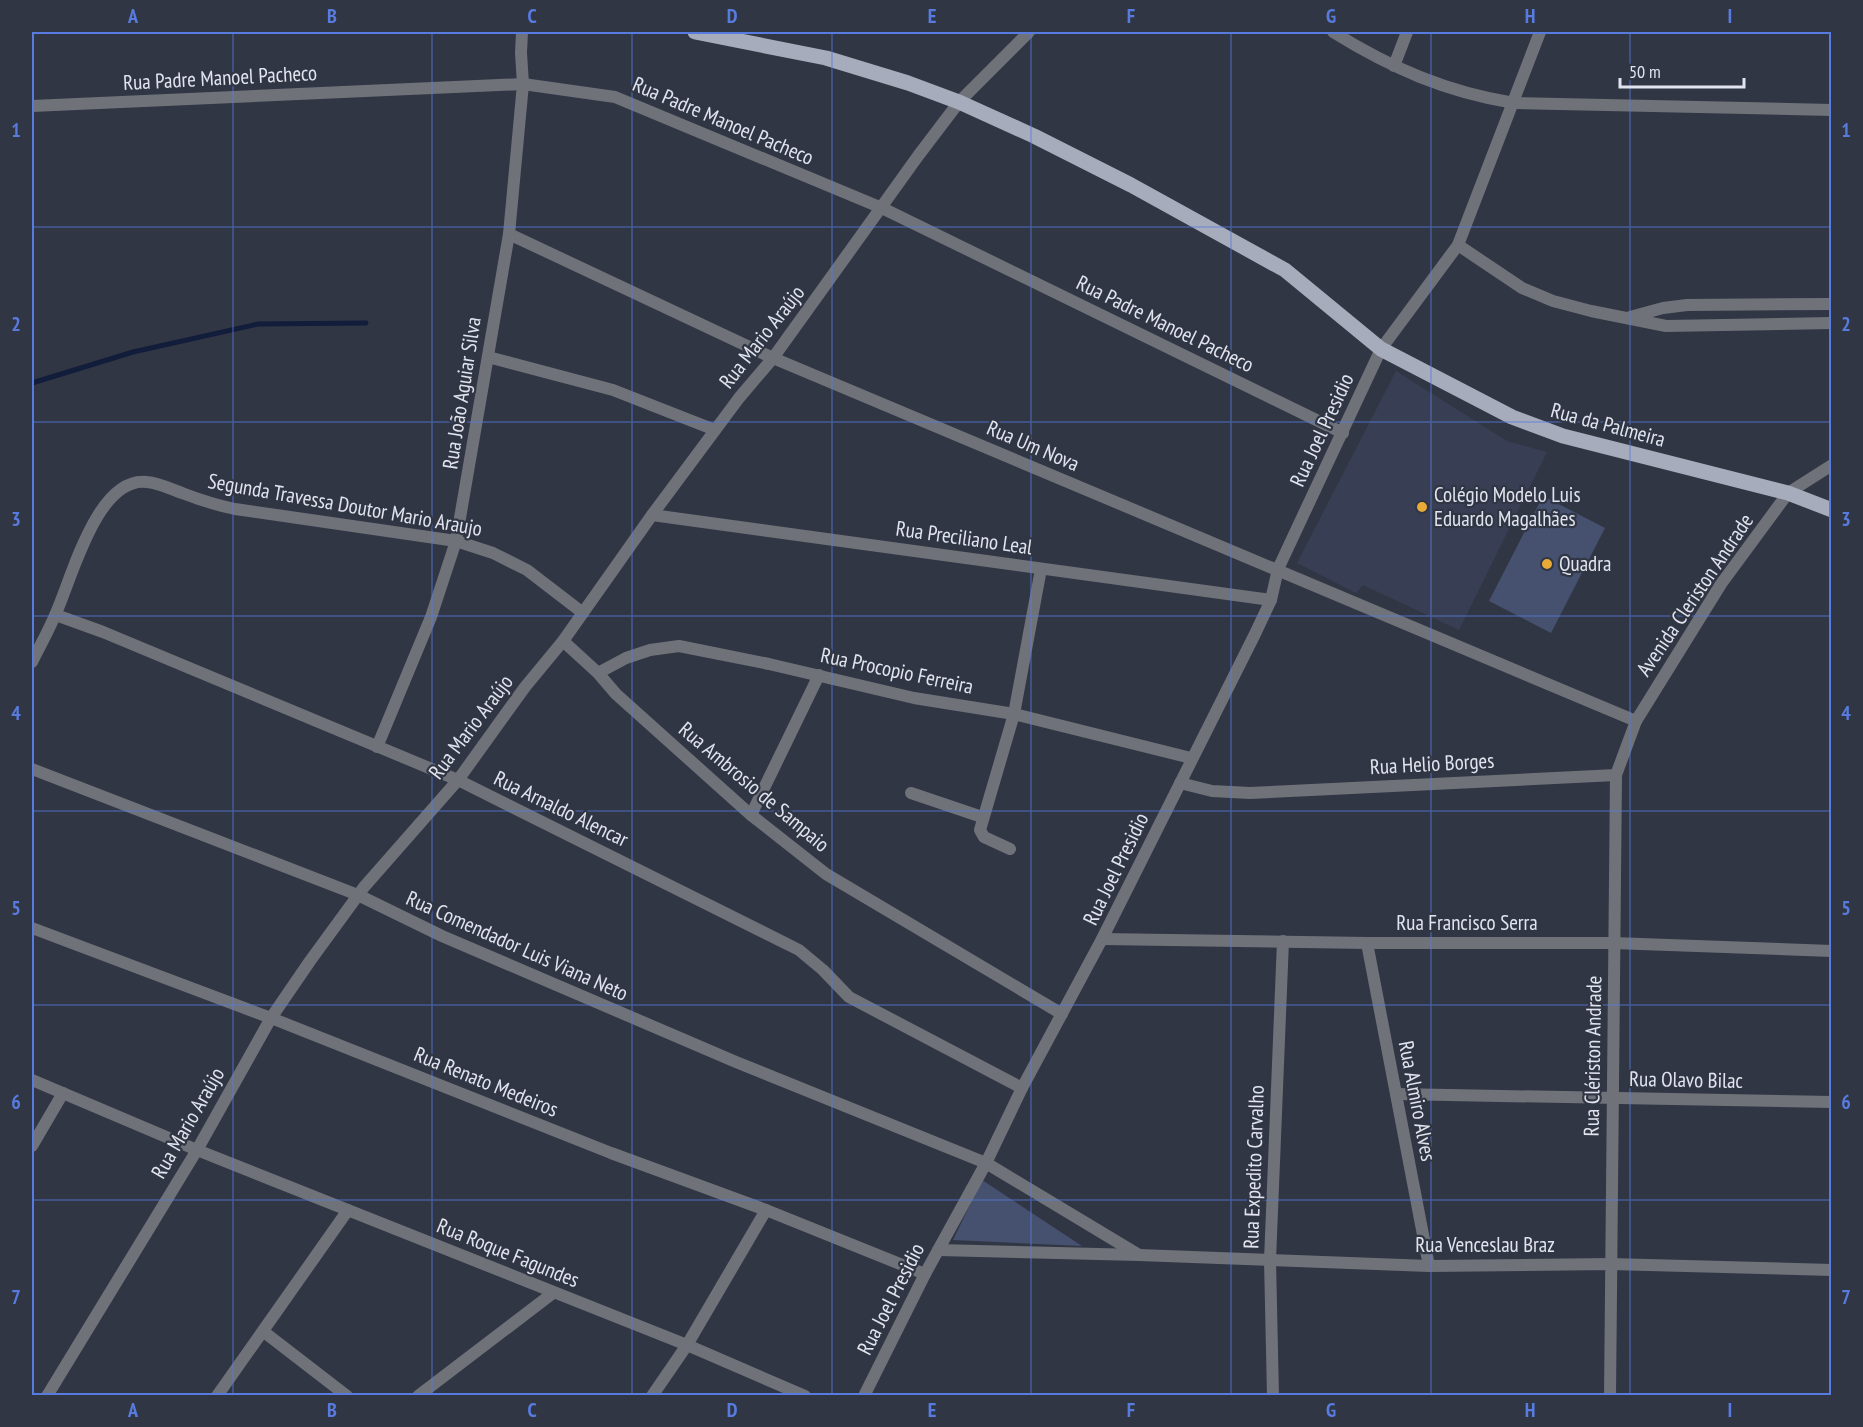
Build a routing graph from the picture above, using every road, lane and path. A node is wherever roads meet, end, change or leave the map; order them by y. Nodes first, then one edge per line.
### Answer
1 (522, 32) edge
2 (695, 32) edge
3 (1029, 32) edge
4 (1333, 32) edge
5 (1407, 32) edge
6 (1540, 32) edge
7 (1394, 66) junction
8 (523, 84) junction
9 (959, 102) junction
10 (1514, 103) junction
11 (32, 106) edge
12 (1832, 110) edge
13 (882, 208) junction
14 (509, 234) junction
15 (1458, 245) junction
16 (1828, 304) edge
17 (1628, 318) junction
18 (1828, 323) edge
19 (1381, 349) junction
20 (488, 357) junction
21 (773, 358) junction
22 (715, 430) junction
23 (1343, 433) junction
24 (1832, 465) edge
25 (1788, 493) junction
26 (1832, 510) edge
27 (652, 515) junction
28 (456, 542) junction
29 (1041, 569) junction
30 (1278, 569) junction
31 (1271, 600) junction
32 (583, 613) junction
33 (56, 615) junction
34 (563, 641) junction
35 (32, 662) edge
36 (598, 674) junction
37 (819, 675) junction
38 (1014, 714) junction
39 (1636, 721) junction
40 (377, 747) junction
41 (1191, 758) junction
42 (32, 769) edge
43 (1616, 775) junction
44 (458, 780) junction
45 (1180, 783) junction
46 (911, 794) dead end
47 (751, 815) junction
48 (982, 817) junction
49 (1010, 849) dead end
50 (358, 895) junction
51 (32, 928) edge
52 (1102, 939) junction
53 (1283, 941) junction
54 (1367, 943) junction
55 (1613, 943) junction
56 (1832, 951) edge
57 (1062, 1014) junction
58 (271, 1018) junction
59 (32, 1080) edge
60 (1022, 1088) junction
61 (63, 1093) junction
62 (1396, 1094) junction
63 (1611, 1098) junction
64 (1832, 1102) edge
65 (32, 1146) edge
66 (197, 1150) junction
67 (986, 1163) junction
68 (348, 1210) junction
69 (766, 1210) junction
70 (938, 1250) junction
71 (1138, 1255) junction
72 (1270, 1260) junction
73 (1611, 1264) junction
74 (1429, 1266) junction
75 (1832, 1270) edge
76 (925, 1274) junction
77 (553, 1293) junction
78 (264, 1332) junction
79 (687, 1345) junction
80 (47, 1395) edge
81 (218, 1395) edge
82 (347, 1395) edge
83 (418, 1395) edge
84 (652, 1395) edge
85 (805, 1395) edge
86 (864, 1395) edge
87 (1273, 1395) edge
88 (1610, 1395) edge

1 - 8 street, Rua João Aguiar Silva
2 - 9 main road, Rua da Palmeira
3 - 9 street, Rua Mario Araújo
4 - 7 street
5 - 7 street
6 - 10 street, Rua Joel Presidio
7 - 10 street
8 - 11 street, Rua Padre Manoel Pacheco
8 - 13 street, Rua Padre Manoel Pacheco
8 - 14 street, Rua João Aguiar Silva
9 - 13 street, Rua Mario Araújo
9 - 19 main road, Rua da Palmeira
10 - 12 street
10 - 15 street, Rua Joel Presidio
13 - 21 street, Rua Mario Araújo
13 - 23 street, Rua Padre Manoel Pacheco
14 - 20 street, Rua João Aguiar Silva
14 - 21 street, Rua Um Nova
15 - 17 street
15 - 19 street, Rua Joel Presidio
16 - 17 street
16 - 18 street
17 - 18 street
19 - 23 street, Rua Joel Presidio
19 - 25 main road, Rua da Palmeira
20 - 22 street
20 - 28 street, Rua João Aguiar Silva
21 - 22 street, Rua Mario Araújo
21 - 30 street, Rua Um Nova
22 - 27 street, Rua Mario Araújo
23 - 30 street, Rua Joel Presidio
24 - 25 street
25 - 26 main road, Rua da Palmeira
25 - 39 street, Avenida Cleriston Andrade
27 - 29 street, Rua Preciliano Leal
27 - 32 street, Rua Mario Araújo
28 - 32 street, Segunda Travessa Doutor Mario Araujo
28 - 33 street, Segunda Travessa Doutor Mario Araujo
28 - 40 street, Rua João Aguiar Silva
29 - 31 street, Rua Preciliano Leal
29 - 38 street
30 - 31 street, Rua Joel Presidio
30 - 39 street, Rua Um Nova
31 - 41 street, Rua Joel Presidio
32 - 34 street, Rua Mario Araújo
33 - 35 street, Segunda Travessa Doutor Mario Araujo
33 - 40 street, Rua Arnaldo Alencar
34 - 36 street, Rua Ambrosio de Sampaio
34 - 44 street, Rua Mario Araújo
36 - 37 street, Rua Procopio Ferreira
36 - 47 street, Rua Ambrosio de Sampaio
37 - 38 street, Rua Procopio Ferreira
37 - 47 street
38 - 41 street, Rua Procopio Ferreira
38 - 48 street
39 - 43 street, Rua Clériston Andrade
40 - 44 street, Rua Arnaldo Alencar
41 - 45 street, Rua Joel Presidio
42 - 50 street, Rua Comendador Luis Viana Neto
43 - 45 street, Rua Helio Borges
43 - 55 street, Rua Clériston Andrade
44 - 50 street, Rua Mario Araújo
44 - 60 street, Rua Arnaldo Alencar
45 - 52 street, Rua Joel Presidio
46 - 48 street
47 - 57 street, Rua Ambrosio de Sampaio
48 - 49 street
50 - 58 street, Rua Mario Araújo
50 - 67 street, Rua Comendador Luis Viana Neto
51 - 58 street, Rua Renato Medeiros
52 - 53 street, Rua Francisco Serra
52 - 57 street, Rua Joel Presidio
53 - 54 street, Rua Francisco Serra
53 - 72 street, Rua Expedito Carvalho
54 - 55 street, Rua Francisco Serra
54 - 62 street, Rua Almiro Alves
55 - 56 street, Rua Francisco Serra
55 - 63 street, Rua Clériston Andrade
57 - 60 street, Rua Joel Presidio
58 - 66 street, Rua Mario Araújo
58 - 69 street, Rua Renato Medeiros
59 - 61 street, Rua Roque Fagundes
60 - 67 street, Rua Joel Presidio
61 - 65 street
61 - 66 street, Rua Roque Fagundes
62 - 63 street, Rua Olavo Bilac
62 - 74 street, Rua Almiro Alves
63 - 64 street, Rua Olavo Bilac
63 - 73 street, Rua Clériston Andrade
66 - 68 street, Rua Roque Fagundes
66 - 80 street, Rua Mario Araújo
67 - 70 street, Rua Joel Presidio
67 - 71 street, Rua Comendador Luis Viana Neto
68 - 77 street, Rua Roque Fagundes
68 - 78 street
69 - 76 street, Rua Renato Medeiros
69 - 79 street
70 - 71 street, Rua Venceslau Braz
70 - 76 street, Rua Joel Presidio
71 - 72 street, Rua Venceslau Braz
72 - 74 street, Rua Venceslau Braz
72 - 87 street, Rua Expedito Carvalho
73 - 74 street, Rua Venceslau Braz
73 - 75 street, Rua Venceslau Braz
73 - 88 street, Rua Clériston Andrade
76 - 86 street, Rua Joel Presidio
77 - 79 street, Rua Roque Fagundes
77 - 83 street
78 - 81 street
78 - 82 street
79 - 84 street
79 - 85 street, Rua Roque Fagundes

